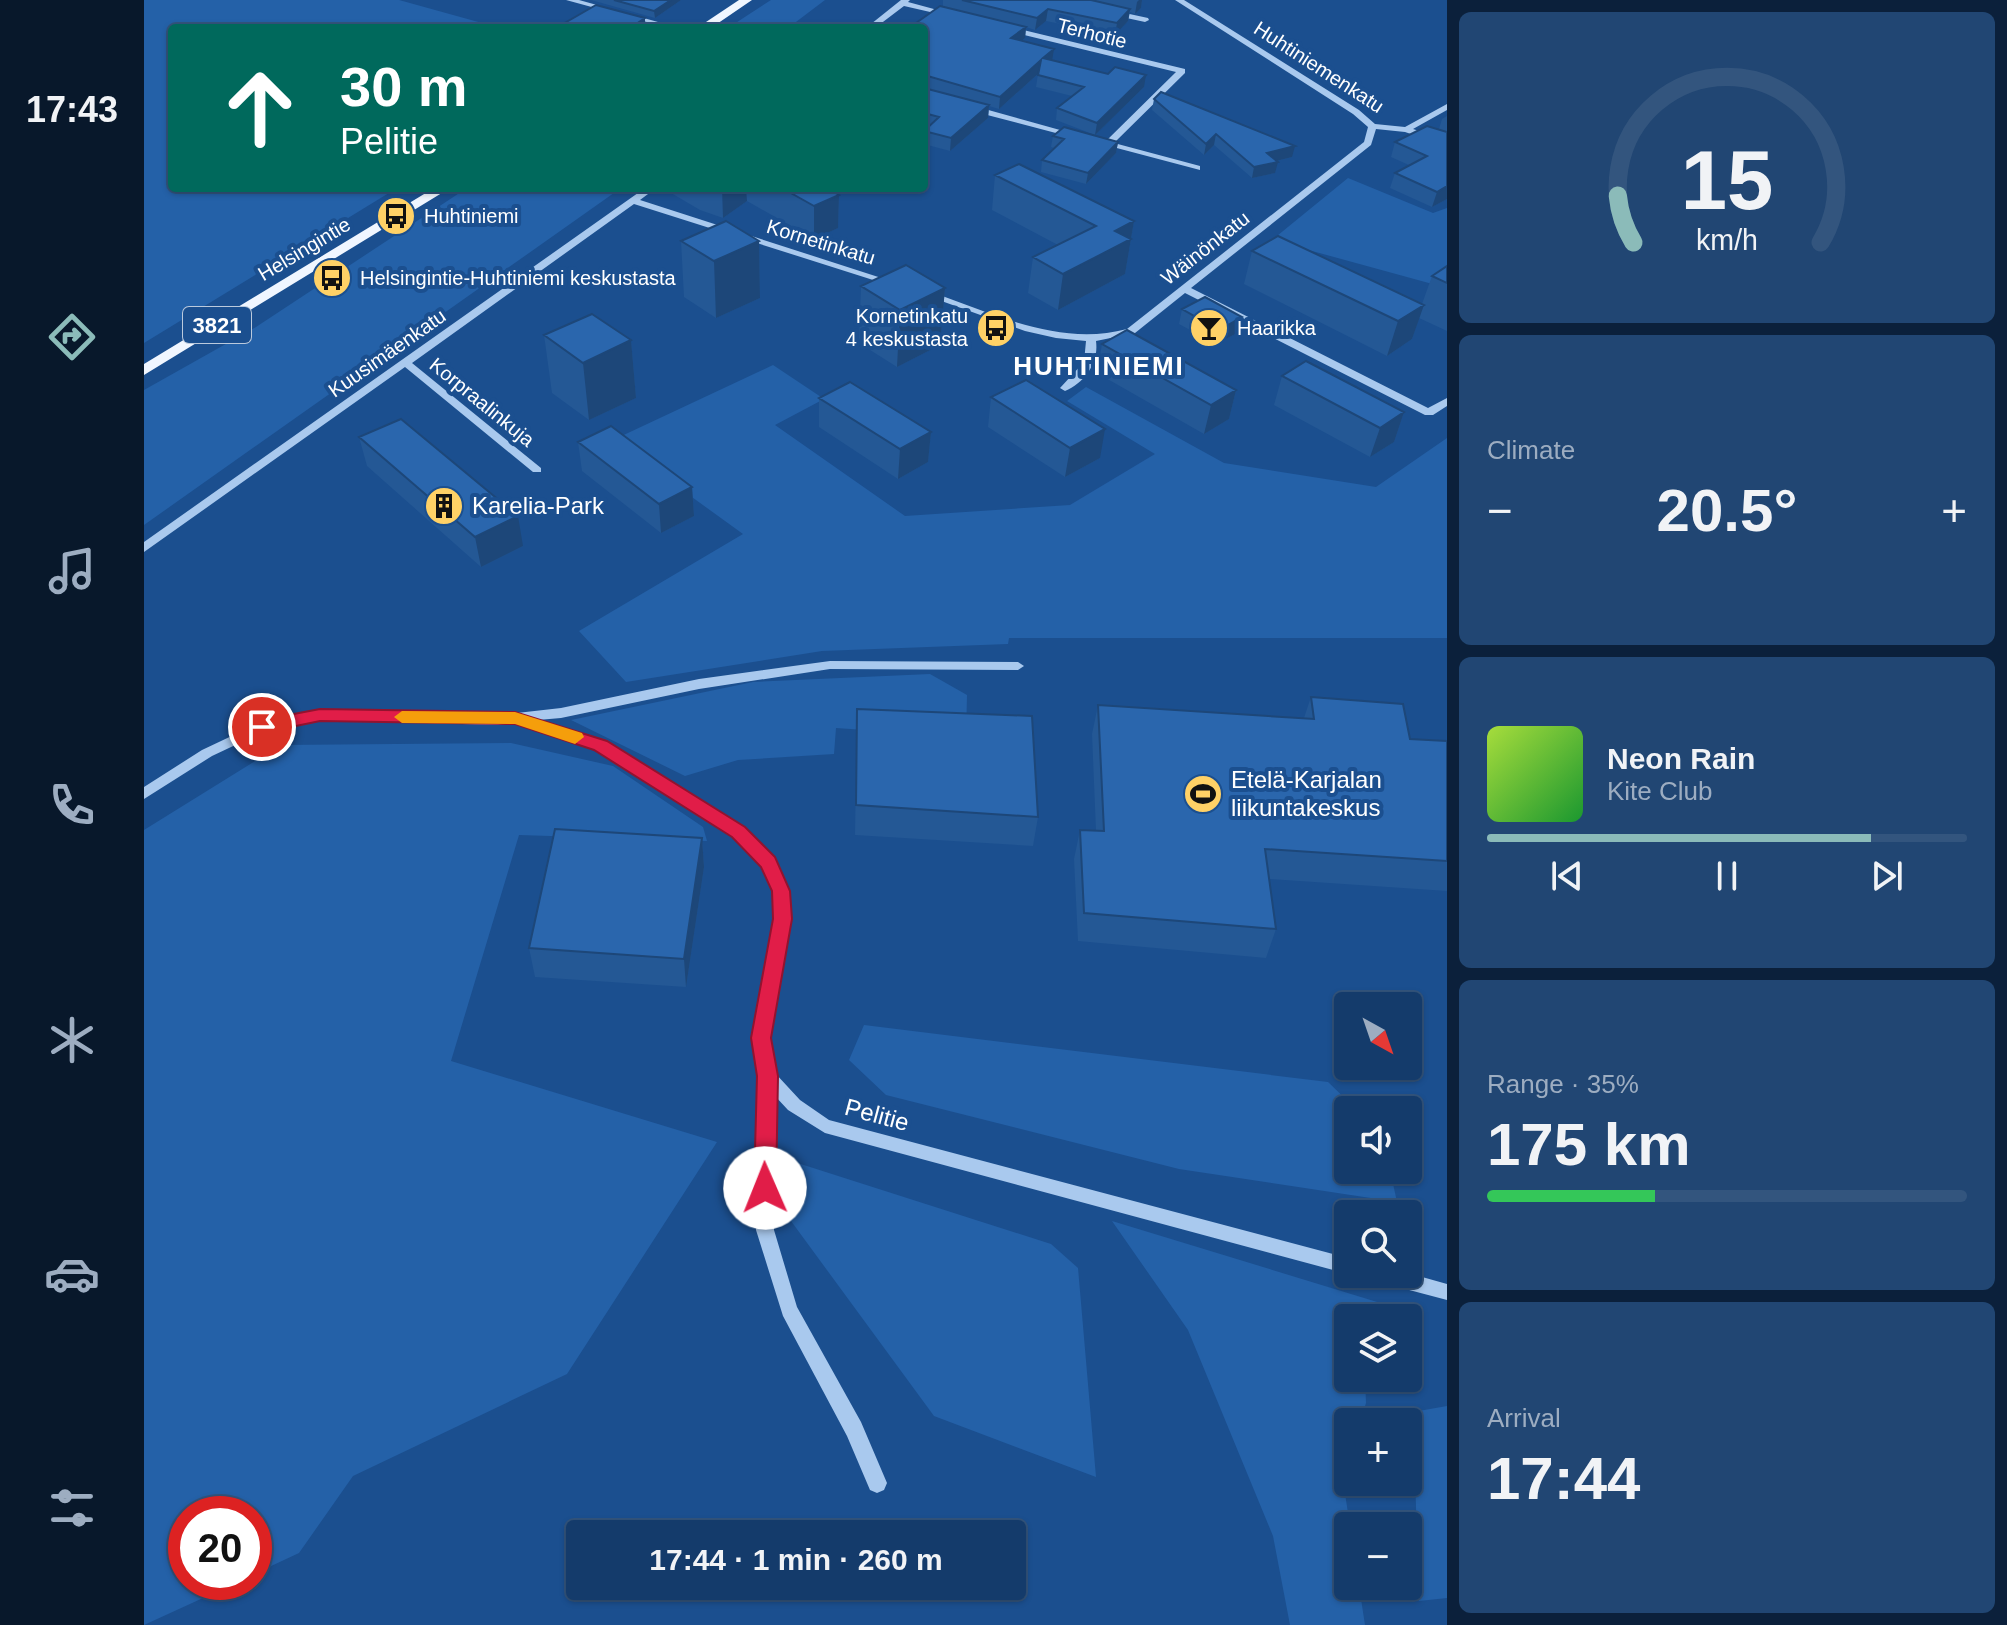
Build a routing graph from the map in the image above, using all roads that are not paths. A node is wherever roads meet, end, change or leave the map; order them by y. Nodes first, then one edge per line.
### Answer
1 (570, 0) edge
2 (747, 0) edge
3 (1179, 0) edge
4 (904, 1) edge
5 (1103, 11) edge
6 (969, 19) edge
7 (1145, 20) dead end
8 (654, 22) dead end
9 (709, 24) edge
10 (875, 24) edge
11 (996, 25) edge
12 (955, 104) edge
13 (1447, 107) edge
14 (1372, 126) junction
15 (1406, 130) junction
16 (1447, 143) edge
17 (1108, 144) junction
18 (1197, 168) dead end
19 (436, 192) edge
20 (645, 192) edge
21 (633, 201) junction
22 (903, 287) edge
23 (1184, 288) junction
24 (917, 291) edge
25 (1091, 340) junction
26 (405, 362) junction
27 (144, 370) edge
28 (1065, 388) dead end
29 (1447, 401) edge
30 (537, 470) dead end
31 (144, 548) edge
32 (1018, 666) dead end
33 (515, 718) junction
34 (144, 794) edge
35 (767, 1076) junction
36 (1334, 1262) edge
37 (1422, 1285) edge
38 (1447, 1292) edge
39 (877, 1483) dead end

1 - 8 street
2 - 9 main road
3 - 14 street, Huhtiniemenkatu
4 - 6 street
4 - 10 street
5 - 7 street
11 - 17 street, Terhotie
12 - 17 street
13 - 15 street
14 - 15 street, Huhtiniemenkatu
14 - 23 street, Wäinönkatu
15 - 16 street, Huhtiniemenkatu
17 - 18 street
19 - 27 main road, Helsingintie / 3821
20 - 21 street, Kuusimäenkatu
21 - 22 street, Kornetinkatu
21 - 26 street, Kuusimäenkatu
23 - 25 street, Wäinönkatu
23 - 29 street
24 - 25 street
25 - 28 street
26 - 30 street, Korpraalinkuja
26 - 31 street, Kuusimäenkatu
32 - 33 street
33 - 34 street
33 - 35 street
35 - 36 street, Pelitie
35 - 39 street
37 - 38 street

